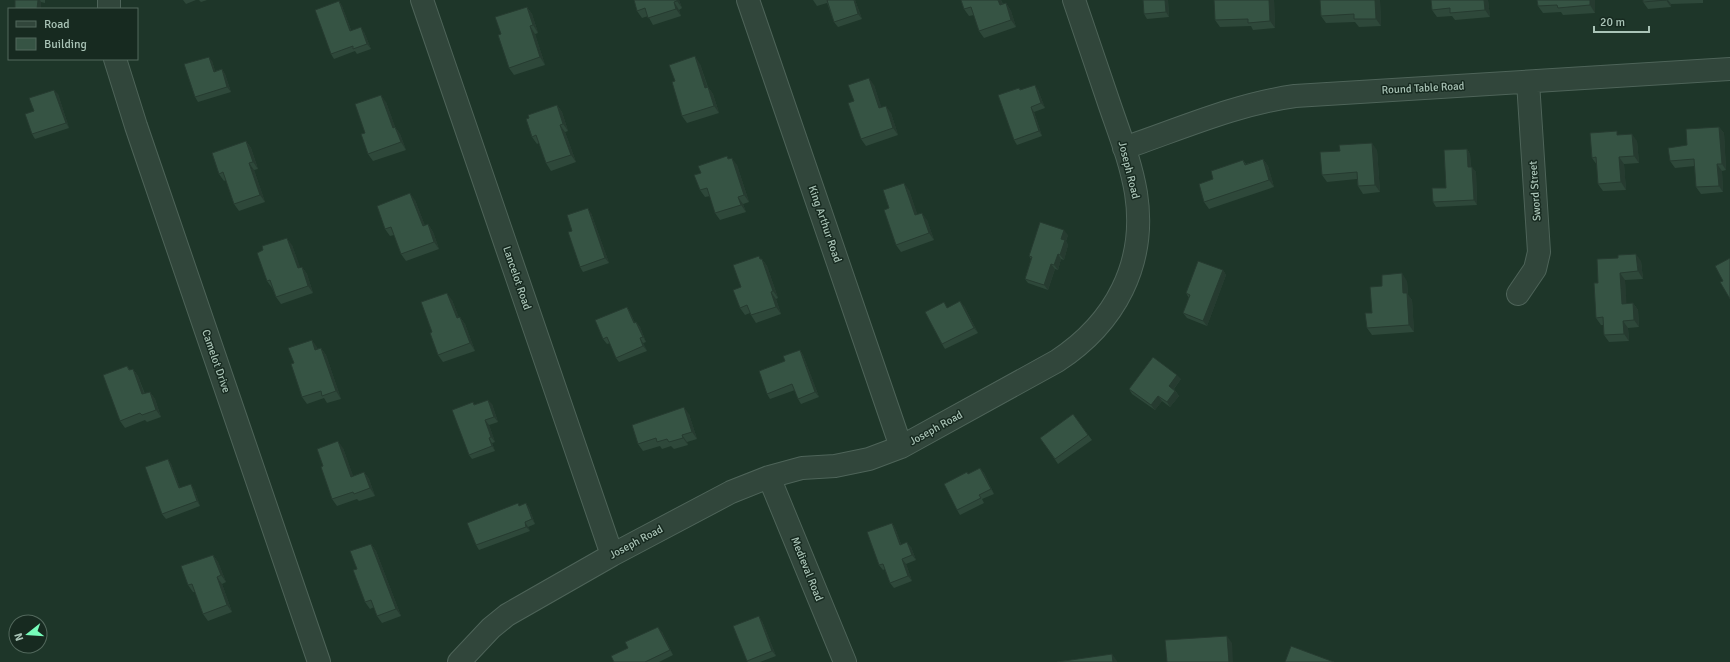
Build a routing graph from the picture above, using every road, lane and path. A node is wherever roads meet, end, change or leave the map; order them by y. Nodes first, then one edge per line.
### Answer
1 (422, 0) edge
2 (748, 0) edge
3 (1074, 0) edge
4 (115, 60) edge
5 (1730, 69) edge
6 (1528, 82) junction
7 (1124, 148) junction
8 (1518, 294) dead end
9 (901, 447) junction
10 (768, 477) junction
11 (612, 555) junction
12 (319, 662) edge
13 (459, 662) edge
14 (845, 662) edge

1 - 11 street, Lancelot Road
2 - 9 street, King Arthur Road
3 - 7 street, Joseph Road
4 - 12 street, Camelot Drive
5 - 6 street, Round Table Road
6 - 7 street, Round Table Road
6 - 8 street, Sword Street
7 - 9 street, Joseph Road
9 - 10 street, Joseph Road
10 - 11 street, Joseph Road
10 - 14 street, Medieval Road
11 - 13 street, Joseph Road

